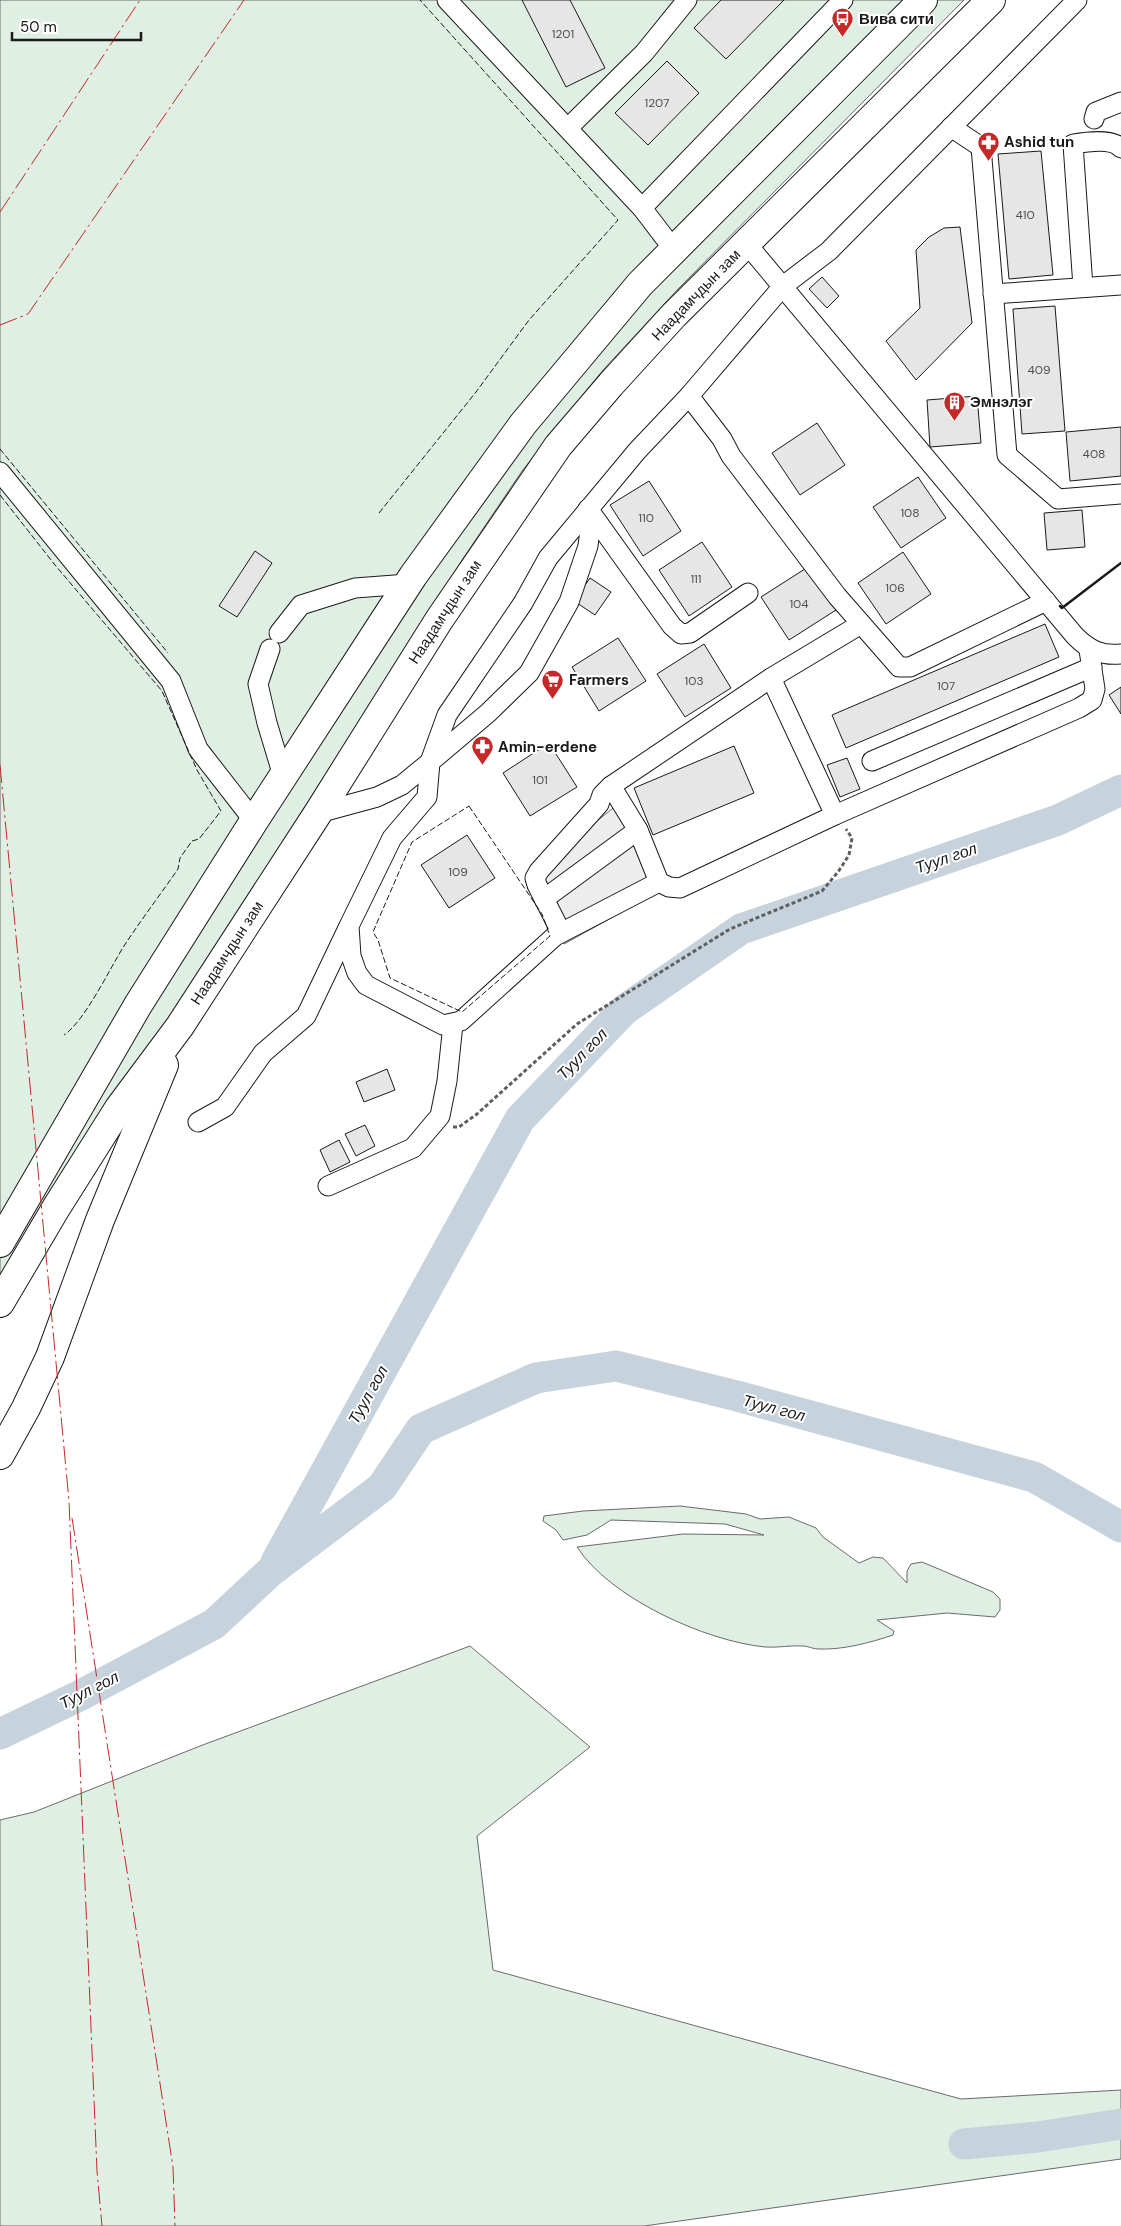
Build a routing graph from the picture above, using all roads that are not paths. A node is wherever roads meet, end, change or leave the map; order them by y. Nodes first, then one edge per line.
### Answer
1 (448, 0) edge
2 (687, 0) edge
3 (842, 0) edge
4 (923, 0) edge
5 (991, 0) edge
6 (1077, 0) edge
7 (1121, 102) edge
8 (1094, 119) dead end
9 (951, 127) junction
10 (568, 128) junction
11 (1121, 148) edge
12 (642, 208) junction
13 (746, 244) junction
14 (674, 250) junction
15 (1121, 285) edge
16 (783, 286) junction
17 (1083, 288) junction
18 (993, 294) junction
19 (689, 396) junction
20 (0, 472) edge
21 (1121, 494) edge
22 (588, 509) junction
23 (408, 584) junction
24 (748, 593) dead end
25 (1046, 601) junction
26 (861, 624) junction
27 (1121, 654) edge
28 (1090, 658) junction
29 (771, 678) junction
30 (872, 761) dead end
31 (430, 762) junction
32 (283, 776) junction
33 (611, 786) junction
34 (318, 813) junction
35 (835, 815) junction
36 (254, 822) junction
37 (638, 830) junction
38 (659, 882) junction
39 (544, 899) junction
40 (348, 926) junction
41 (561, 932) junction
42 (453, 1024) junction
43 (180, 1026) junction
44 (198, 1122) dead end
45 (328, 1186) dead end
46 (56, 1208) junction
47 (0, 1242) edge
48 (0, 1290) edge
49 (0, 1302) edge
50 (0, 1455) edge

1 - 10 street
2 - 10 street
3 - 12 street
4 - 14 highway
5 - 13 highway, Наадамчдын зам
6 - 9 street
7 - 8 street
9 - 16 street
9 - 18 street
10 - 12 street
11 - 17 street
12 - 14 street
13 - 16 street
13 - 34 highway, Наадамчдын зам
14 - 23 highway
15 - 17 street
16 - 19 street
16 - 25 street
17 - 18 street
18 - 21 street
19 - 22 street
19 - 26 street
20 - 36 street
22 - 24 street
22 - 31 street
22 - 31 street
23 - 32 highway
23 - 32 street
25 - 26 street
25 - 28 street
26 - 29 street
27 - 28 street
28 - 30 street
28 - 35 street
29 - 33 street
29 - 35 street
31 - 34 street
31 - 40 street
32 - 36 highway
33 - 37 street
33 - 39 street
34 - 43 highway, Наадамчдын зам
35 - 38 street
36 - 47 highway
37 - 38 street
37 - 39 street
38 - 41 street
39 - 41 street
40 - 42 street
40 - 44 street
41 - 42 street
42 - 45 street
43 - 46 highway, Наадамчдын зам
43 - 50 highway
46 - 48 highway
46 - 49 highway, Наадамчдын зам

